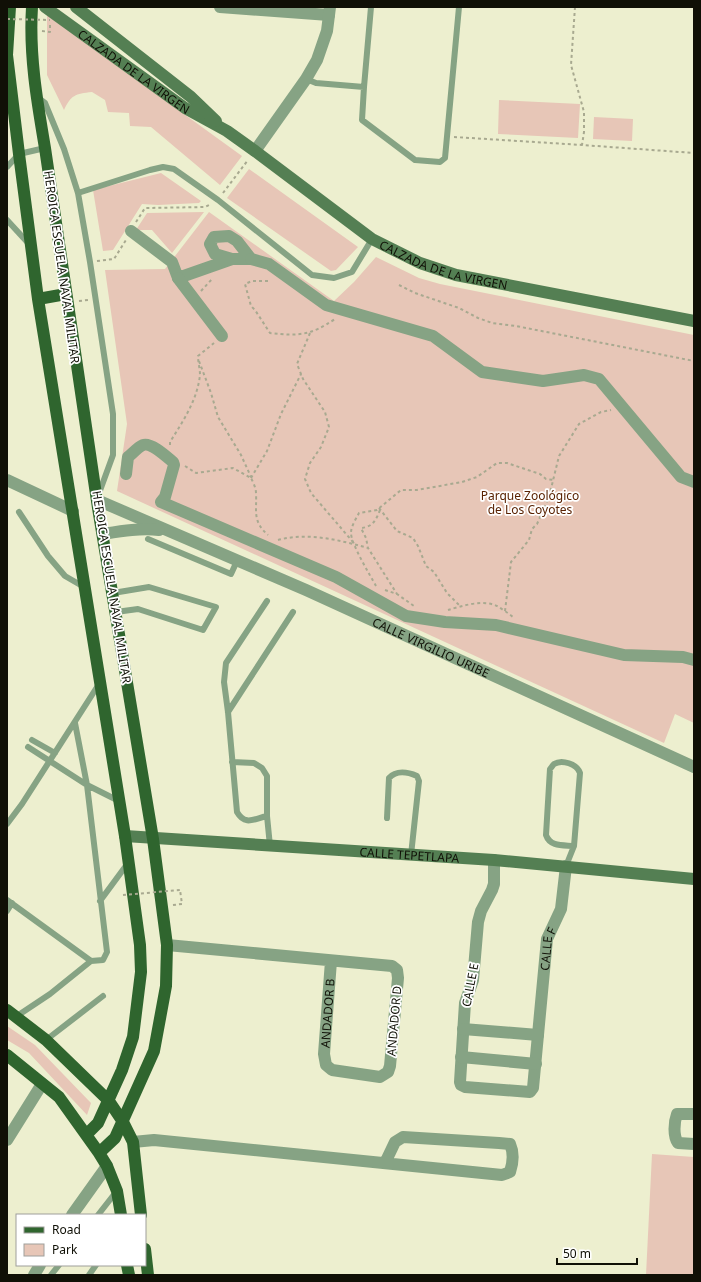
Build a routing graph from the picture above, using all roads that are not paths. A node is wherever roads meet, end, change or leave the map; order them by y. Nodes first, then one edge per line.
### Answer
1 (10, 7) edge
2 (32, 7) edge
3 (45, 7) edge
4 (76, 7) edge
5 (220, 7) edge
6 (371, 7) edge
7 (460, 7) edge
8 (330, 11) edge
9 (306, 79) junction
10 (364, 87) junction
11 (36, 96) junction
12 (227, 131) junction
13 (45, 148) junction
14 (255, 150) junction
15 (19, 154) junction
16 (7, 167) edge
17 (78, 193) junction
18 (7, 220) edge
19 (131, 231) road end
20 (372, 239) junction
21 (31, 246) junction
22 (232, 259) junction
23 (251, 260) junction
24 (178, 278) junction
25 (66, 294) junction
26 (38, 299) junction
27 (694, 321) edge
28 (222, 336) road end
29 (126, 474) dead end
30 (7, 480) edge
31 (694, 482) edge
32 (97, 500) junction
33 (74, 511) junction
34 (19, 512) dead end
35 (166, 530) junction
36 (103, 534) junction
37 (148, 539) dead end
38 (237, 561) junction
39 (86, 588) junction
40 (113, 593) junction
41 (267, 601) dead end
42 (116, 612) junction
43 (292, 612) dead end
44 (694, 660) edge
45 (100, 681) junction
46 (228, 712) junction
47 (75, 722) junction
48 (32, 740) dead end
49 (28, 747) dead end
50 (55, 753) junction
51 (50, 760) junction
52 (232, 762) junction
53 (694, 767) edge
54 (87, 785) junction
55 (120, 802) junction
56 (267, 816) junction
57 (387, 818) dead end
58 (7, 824) edge
59 (125, 836) junction
60 (153, 839) junction
61 (270, 846) junction
62 (574, 846) junction
63 (411, 855) junction
64 (494, 860) junction
65 (128, 863) junction
66 (566, 866) junction
67 (694, 879) edge
68 (100, 901) junction
69 (9, 902) edge
70 (7, 911) edge
71 (167, 946) junction
72 (91, 960) junction
73 (331, 961) junction
74 (104, 996) dead end
75 (12, 1013) edge
76 (462, 1029) junction
77 (538, 1035) junction
78 (46, 1040) junction
79 (7, 1055) edge
80 (461, 1057) junction
81 (536, 1064) junction
82 (388, 1072) joint
83 (42, 1084) junction
84 (465, 1087) joint
85 (108, 1101) junction
86 (694, 1114) edge
87 (123, 1122) junction
88 (86, 1135) junction
89 (7, 1140) edge
90 (133, 1142) junction
91 (694, 1144) edge
92 (99, 1153) junction
93 (385, 1163) junction
94 (107, 1166) junction
95 (117, 1191) junction
96 (73, 1214) edge
97 (99, 1214) edge
98 (121, 1214) edge
99 (141, 1214) edge
100 (146, 1258) edge
101 (39, 1266) edge
102 (58, 1266) edge
103 (95, 1266) edge
104 (34, 1275) edge
105 (51, 1275) edge
106 (88, 1275) edge
107 (148, 1275) edge

1 - 15 main road
2 - 11 main road, HEROICA ESCUELA NAVAL MILITAR
3 - 12 main road, CALZADA DE LA VIRGEN
4 - 12 main road, CALZADA DE LA VIRGEN
5 - 8 street
6 - 10 lane
7 - 10 lane
8 - 9 street
9 - 10 lane
9 - 14 street
11 - 13 main road, HEROICA ESCUELA NAVAL MILITAR
11 - 17 lane
12 - 14 main road, CALZADA DE LA VIRGEN
13 - 15 lane
13 - 25 main road, HEROICA ESCUELA NAVAL MILITAR
14 - 20 main road, CALZADA DE LA VIRGEN
15 - 16 lane
15 - 21 main road
17 - 20 lane
17 - 32 lane
18 - 21 lane
19 - 24 street
20 - 27 main road, CALZADA DE LA VIRGEN
21 - 26 main road
22 - 23 street
22 - 23 street
22 - 24 street
23 - 31 street
24 - 28 street
25 - 26 main road
25 - 32 main road, HEROICA ESCUELA NAVAL MILITAR
26 - 33 main road
29 - 44 street
30 - 33 street
32 - 35 street, CALLE VIRGILIO URIBE
32 - 36 main road, HEROICA ESCUELA NAVAL MILITAR
33 - 39 main road
34 - 39 lane
35 - 36 street, CALLE VIRGILIO URIBE
35 - 38 street, CALLE VIRGILIO URIBE
36 - 40 main road, HEROICA ESCUELA NAVAL MILITAR
37 - 38 lane
38 - 53 street, CALLE VIRGILIO URIBE
39 - 45 main road
40 - 42 main road, HEROICA ESCUELA NAVAL MILITAR
40 - 42 lane
41 - 46 lane
42 - 60 main road, HEROICA ESCUELA NAVAL MILITAR
43 - 46 lane
45 - 47 lane
45 - 55 main road
46 - 52 lane
47 - 50 lane
47 - 54 lane
48 - 50 lane
49 - 51 lane
50 - 51 lane
51 - 54 lane
51 - 58 lane
52 - 56 lane
52 - 56 lane
54 - 55 lane
54 - 68 lane
55 - 59 main road
56 - 61 lane
57 - 63 lane
59 - 60 main road, CALLE TEPETLAPA
59 - 65 main road
60 - 61 main road, CALLE TEPETLAPA
60 - 71 main road, HEROICA ESCUELA NAVAL MILITAR
61 - 63 main road, CALLE TEPETLAPA
62 - 62 lane
62 - 66 lane
63 - 64 main road, CALLE TEPETLAPA
64 - 66 main road, CALLE TEPETLAPA
64 - 76 street, CALLE E
65 - 68 lane
65 - 85 main road
66 - 67 main road, CALLE TEPETLAPA
66 - 77 street, CALLE F
68 - 72 lane
69 - 70 lane
69 - 72 lane
71 - 73 street
71 - 87 main road, HEROICA ESCUELA NAVAL MILITAR
72 - 75 lane
73 - 82 street, ANDADOR B
73 - 82 street, ANDADOR D
74 - 78 lane
75 - 78 main road
76 - 77 street
76 - 80 street, CALLE E
77 - 81 street, CALLE F
78 - 85 main road
79 - 83 main road
80 - 81 street
80 - 84 street, CALLE E
81 - 84 street, CALLE F
83 - 88 main road
83 - 89 street
85 - 87 main road
85 - 88 main road
86 - 91 street
87 - 90 main road
87 - 92 main road, HEROICA ESCUELA NAVAL MILITAR
88 - 92 main road
90 - 93 street
90 - 99 main road
92 - 94 main road
93 - 93 street
94 - 95 main road
94 - 96 street
95 - 97 lane
95 - 98 main road
100 - 107 main road
101 - 104 street
102 - 105 lane
103 - 106 lane

